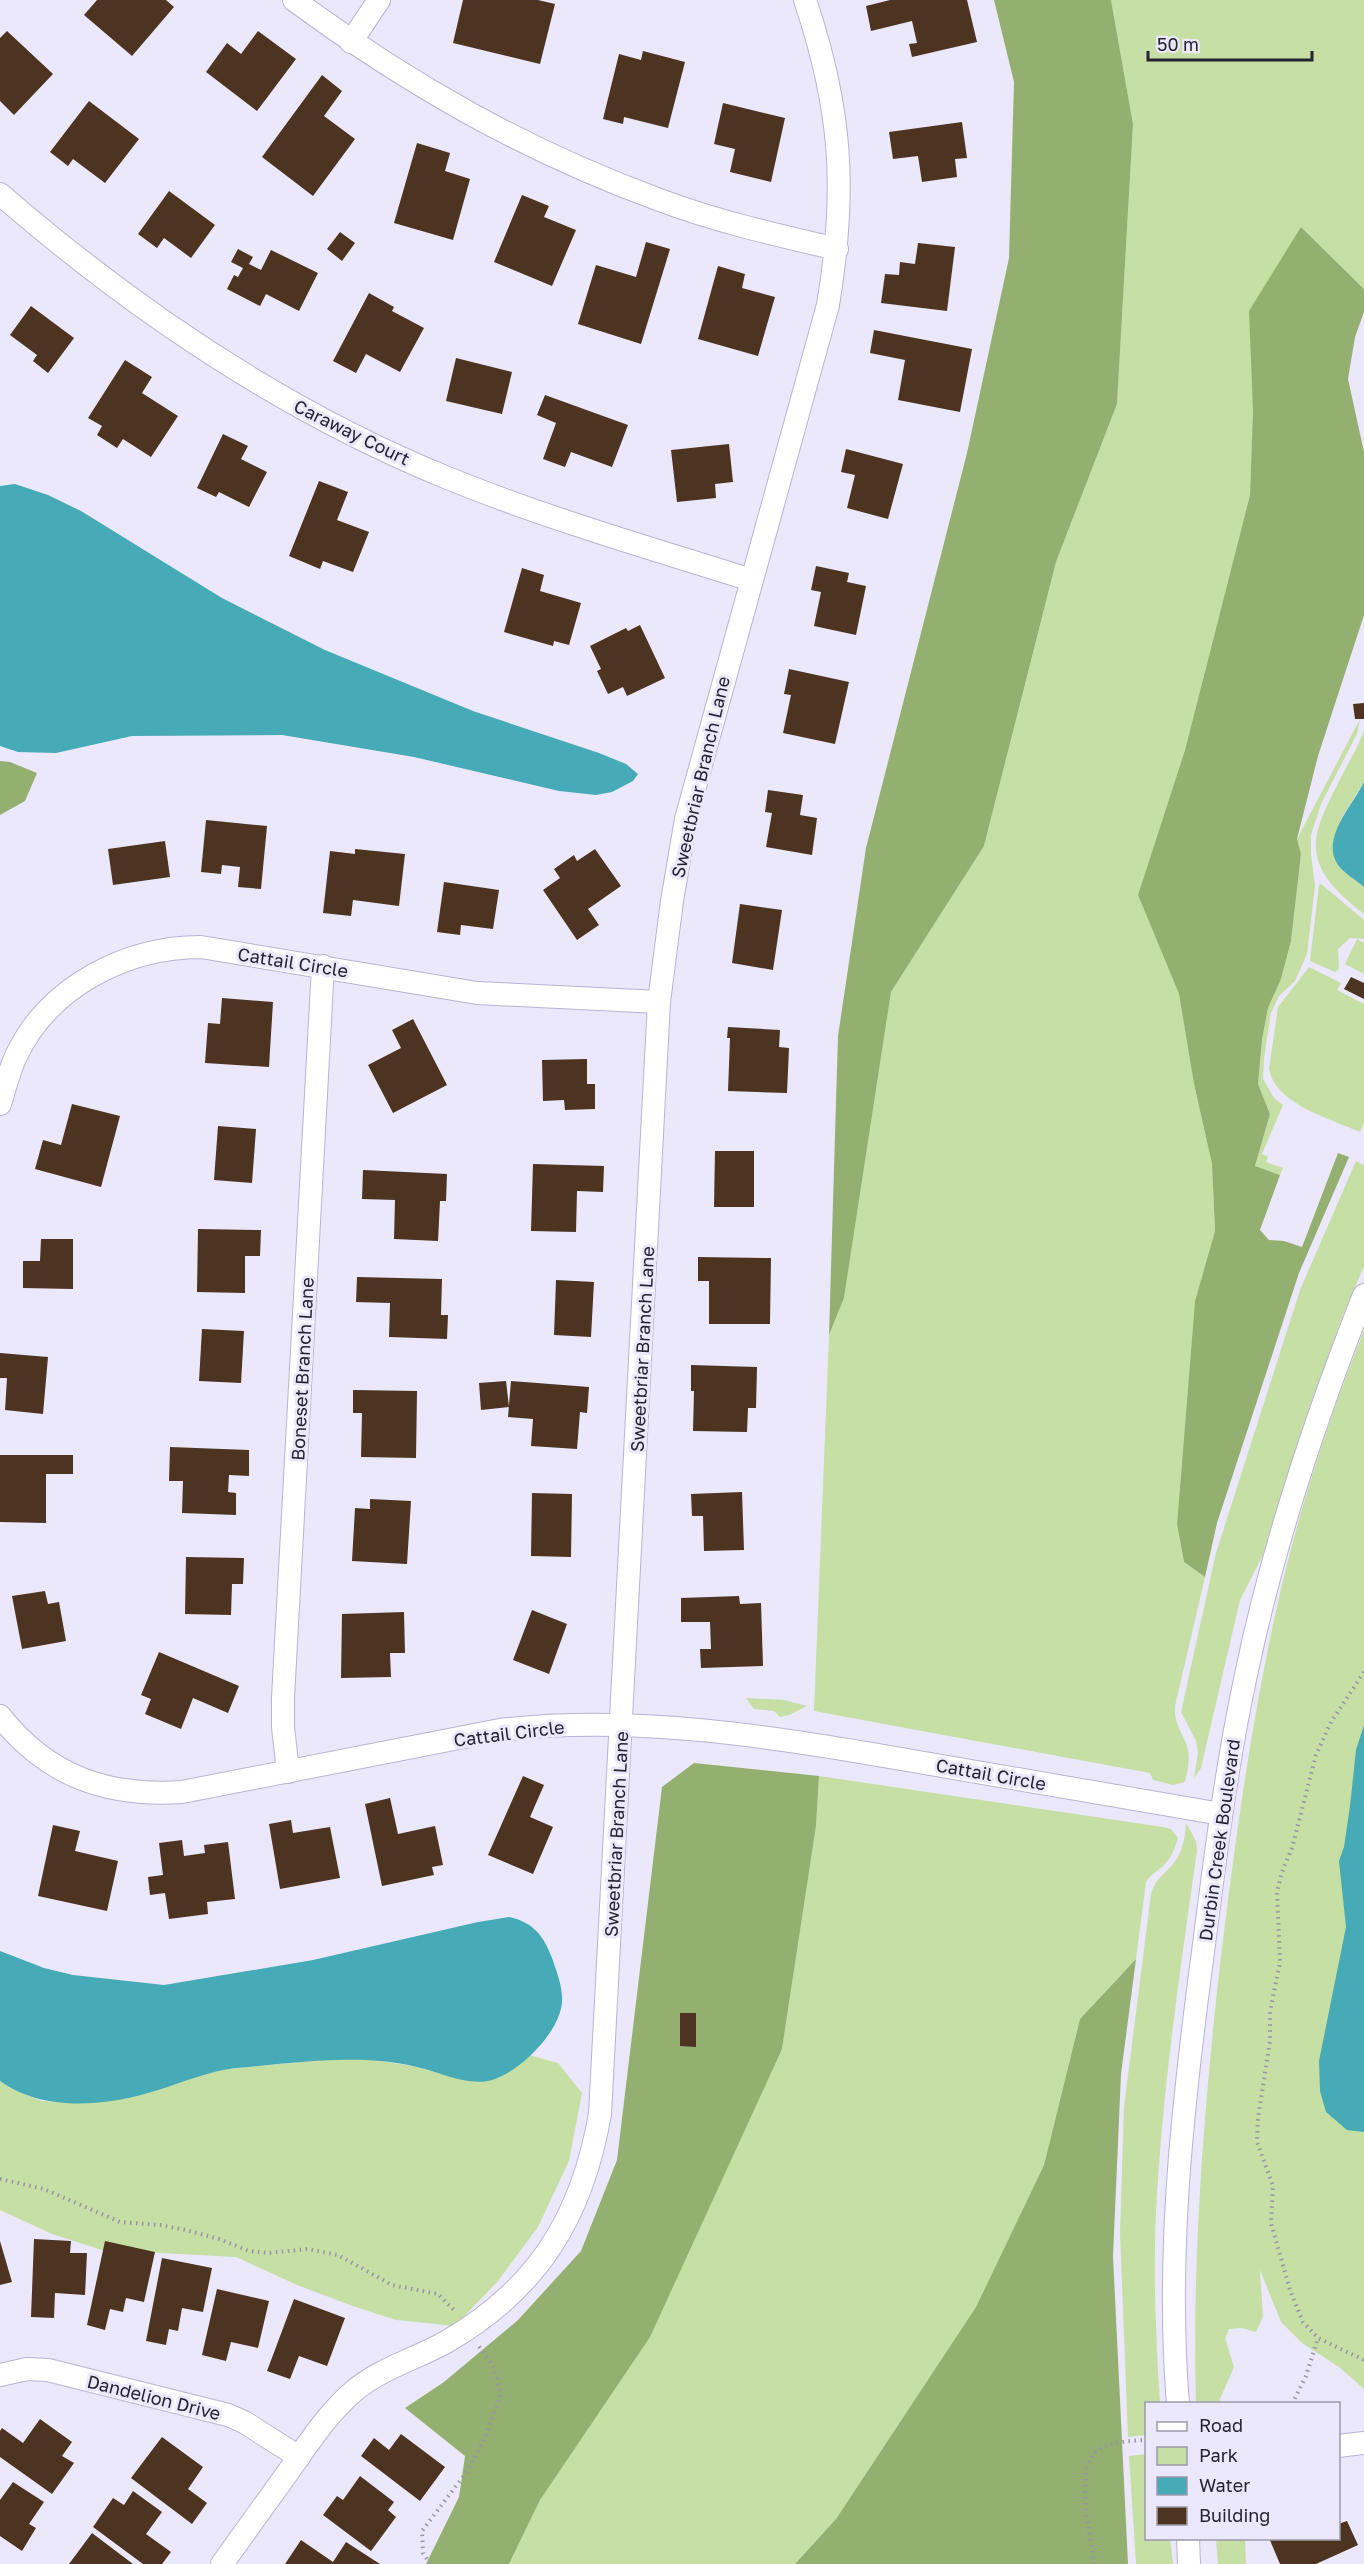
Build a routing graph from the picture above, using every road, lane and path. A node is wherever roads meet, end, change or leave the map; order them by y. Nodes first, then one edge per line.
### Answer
1 (294, 0) edge
2 (379, 0) edge
3 (805, 0) edge
4 (351, 42) junction
5 (0, 194) edge
6 (837, 249) junction
7 (751, 580) junction
8 (323, 966) junction
9 (659, 1002) junction
10 (0, 1104) edge
11 (1364, 1295) edge
12 (1364, 1672) edge
13 (0, 1716) edge
14 (622, 1726) junction
15 (288, 1772) junction
16 (1221, 1814) junction
17 (0, 2179) edge
18 (466, 2329) junction
19 (1318, 2338) junction
20 (1364, 2360) edge
21 (0, 2375) edge
22 (1178, 2402) edge
23 (1293, 2402) edge
24 (1145, 2440) edge
25 (1364, 2443) edge
26 (1340, 2446) edge
27 (299, 2457) junction
28 (1188, 2540) edge
29 (222, 2564) edge
30 (430, 2564) edge
31 (1094, 2564) edge
32 (1190, 2564) edge

1 - 4 street
2 - 4 street
3 - 6 street, Sweetbriar Branch Lane
4 - 6 street
5 - 7 street, Caraway Court
6 - 7 street, Sweetbriar Branch Lane
7 - 9 street, Sweetbriar Branch Lane
8 - 9 street, Cattail Circle
8 - 10 street, Cattail Circle
8 - 15 street, Boneset Branch Lane
9 - 14 street, Sweetbriar Branch Lane
11 - 16 street, Durbin Creek Boulevard
12 - 19 path
13 - 15 street, Cattail Circle
14 - 15 street, Cattail Circle
14 - 16 street, Cattail Circle
14 - 18 street, Sweetbriar Branch Lane
16 - 22 street, Durbin Creek Boulevard
17 - 18 path
18 - 27 street, Sweetbriar Branch Lane
18 - 30 path
19 - 20 path
19 - 23 path
21 - 27 street, Dandelion Drive
24 - 31 path
25 - 26 street
27 - 29 street, Sweetbriar Branch Lane
28 - 32 street

